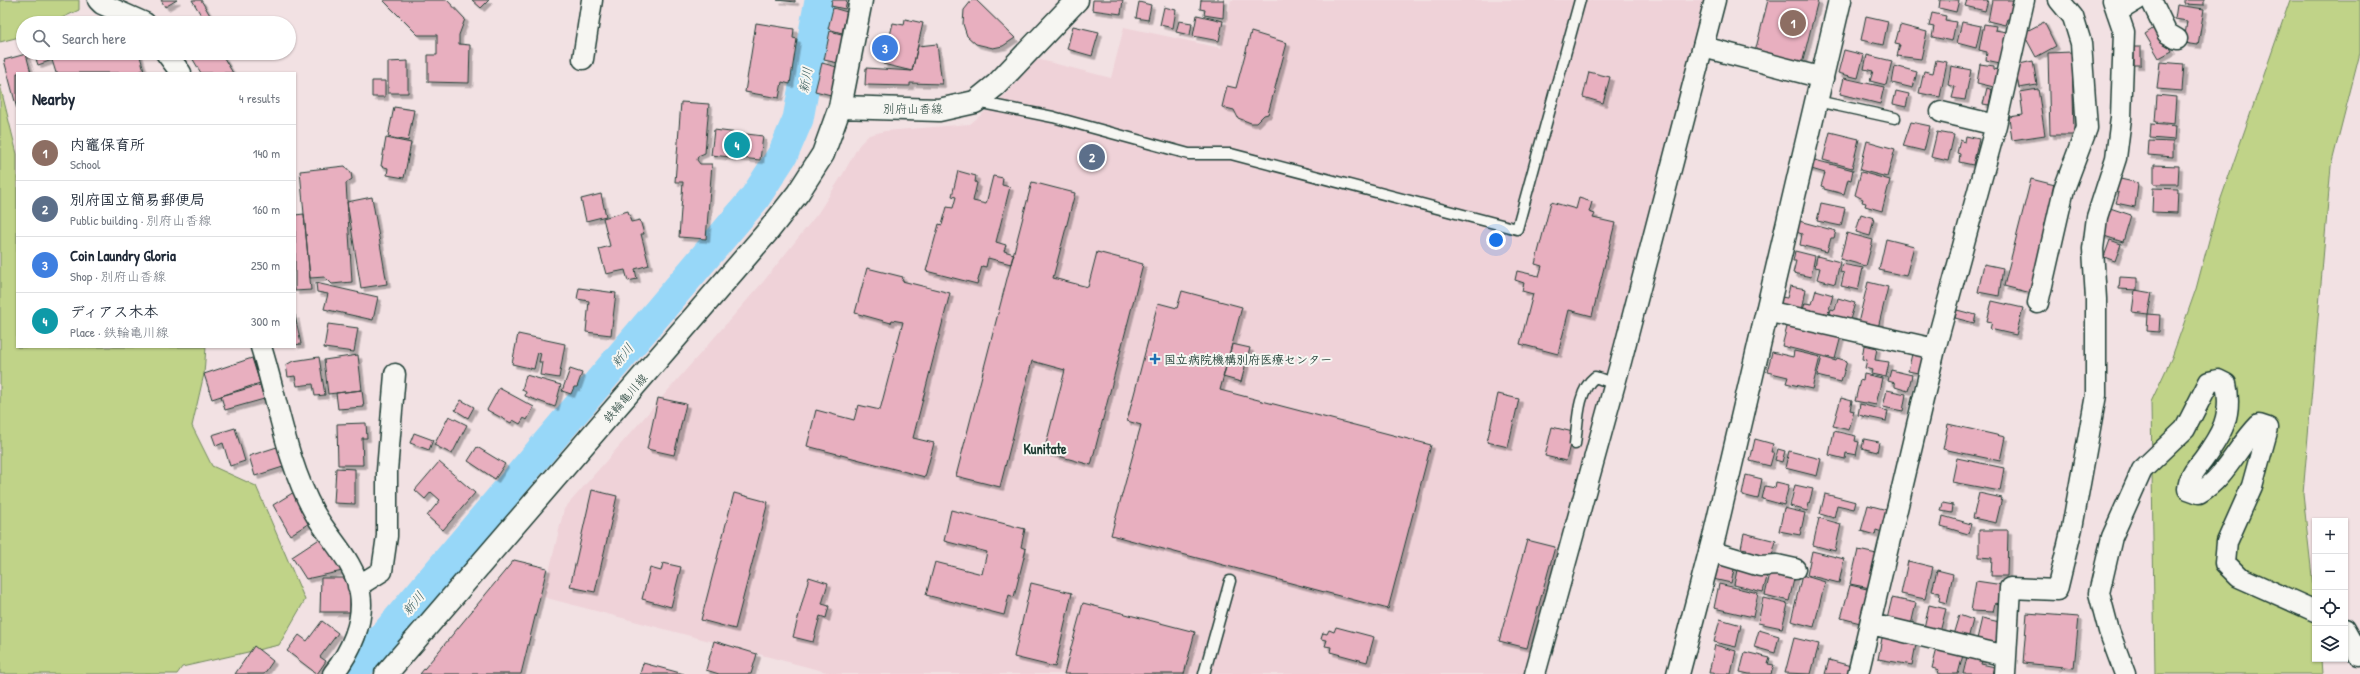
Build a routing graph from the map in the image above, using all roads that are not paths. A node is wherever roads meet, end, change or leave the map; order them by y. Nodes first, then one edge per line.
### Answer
1 (98, 0) edge
2 (592, 0) edge
3 (861, 0) edge
4 (1077, 0) edge
5 (1580, 0) edge
6 (1715, 0) edge
7 (1840, 0) edge
8 (2024, 0) edge
9 (2059, 0) edge
10 (2137, 0) edge
11 (2151, 0) edge
12 (2115, 6) edge
13 (129, 16) edge
14 (2177, 39) dead end
15 (1703, 47) junction
16 (583, 59) dead end
17 (171, 60) edge
18 (180, 72) edge
19 (1823, 78) junction
20 (975, 102) junction
21 (1817, 102) junction
22 (840, 107) junction
23 (1941, 112) dead end
24 (1895, 118) dead end
25 (1996, 125) junction
26 (2038, 303) dead end
27 (1766, 311) junction
28 (261, 348) edge
29 (1936, 349) junction
30 (395, 374) dead end
31 (1615, 384) junction
32 (1575, 444) dead end
33 (1710, 551) junction
34 (1795, 569) dead end
35 (1230, 581) dead end
36 (358, 586) junction
37 (2312, 610) edge
38 (1871, 624) junction
39 (2348, 634) edge
40 (2360, 656) edge
41 (2006, 665) edge
42 (1681, 673) edge
43 (333, 674) edge
44 (386, 674) edge
45 (1204, 674) edge
46 (1535, 674) edge
47 (1858, 674) edge
48 (2124, 674) edge

1 - 13 street
2 - 16 street
3 - 22 main road
4 - 20 main road, 別府山香線
5 - 20 lane
6 - 15 street
7 - 19 main road
8 - 25 street
9 - 26 street
10 - 12 street
11 - 14 street
12 - 41 street
15 - 19 street
15 - 31 street
17 - 18 street
19 - 21 main road
20 - 22 main road, 別府山香線
21 - 24 lane
21 - 27 main road
22 - 44 main road, 鉄輪亀川線
23 - 25 street
25 - 29 street
27 - 29 street
27 - 33 main road
28 - 36 street
29 - 38 street
30 - 36 street
31 - 32 lane
31 - 46 street
33 - 34 street
33 - 42 main road
35 - 45 lane
36 - 43 street
37 - 48 street
38 - 41 street
38 - 47 street
39 - 40 street

